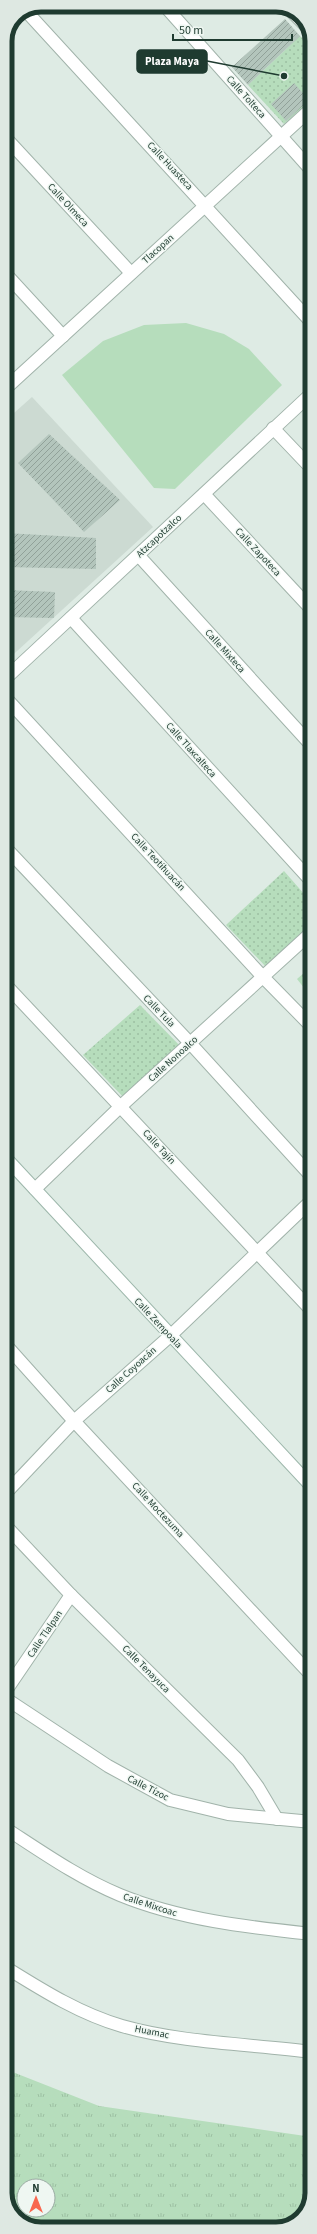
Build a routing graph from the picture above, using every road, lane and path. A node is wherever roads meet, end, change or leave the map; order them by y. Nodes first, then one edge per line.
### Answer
1 (170, 12) edge
2 (29, 14) edge
3 (305, 114) edge
4 (280, 136) junction
5 (12, 145) edge
6 (305, 163) edge
7 (206, 206) junction
8 (131, 273) junction
9 (12, 281) edge
10 (305, 315) edge
11 (62, 336) junction
12 (12, 382) edge
13 (305, 399) edge
14 (273, 428) junction
15 (305, 462) edge
16 (204, 494) junction
17 (139, 556) junction
18 (305, 602) edge
19 (71, 618) junction
20 (12, 673) edge
21 (12, 706) edge
22 (305, 738) edge
23 (12, 854) edge
24 (305, 874) edge
25 (305, 938) edge
26 (263, 977) junction
27 (12, 991) edge
28 (305, 1020) edge
29 (190, 1043) junction
30 (121, 1106) junction
31 (12, 1164) edge
32 (305, 1169) edge
33 (35, 1189) junction
34 (305, 1207) edge
35 (258, 1253) junction
36 (305, 1303) edge
37 (170, 1336) junction
38 (12, 1352) edge
39 (74, 1421) junction
40 (305, 1480) edge
41 (12, 1487) edge
42 (12, 1532) edge
43 (71, 1595) junction
44 (305, 1668) edge
45 (12, 1682) edge
46 (12, 1703) edge
47 (277, 1819) junction
48 (305, 1821) edge
49 (12, 1832) edge
50 (305, 1933) edge
51 (12, 1971) edge
52 (305, 2051) edge

1 - 4 street, Calle Tolteca
2 - 7 street, Calle Huasteca
3 - 4 street, Tlacopan
4 - 6 street, Calle Tolteca
4 - 7 street, Tlacopan
5 - 8 street, Calle Olmeca
7 - 8 street, Tlacopan
7 - 10 street, Calle Huasteca
8 - 11 street, Tlacopan
9 - 11 street
11 - 12 street, Tlacopan
13 - 14 street, Atzcapotzalco
14 - 15 street
14 - 16 street, Atzcapotzalco
16 - 17 street, Atzcapotzalco
16 - 18 street, Calle Zapoteca
17 - 19 street, Atzcapotzalco
17 - 22 street, Calle Mixteca
19 - 20 street, Atzcapotzalco
19 - 24 street, Calle Tlaxcalteca
21 - 26 street, Calle Teotihuacán
23 - 29 street, Calle Tula
25 - 26 street, Calle Nonoalco
26 - 28 street, Calle Teotihuacán
26 - 29 street, Calle Nonoalco
27 - 30 street, Calle Tajín
29 - 30 street, Calle Nonoalco
29 - 32 street, Calle Tula
30 - 33 street, Calle Nonoalco
30 - 35 street, Calle Tajín
31 - 33 street, Calle Zempoala
33 - 37 street, Calle Zempoala
34 - 35 street, Calle Coyoacán
35 - 36 street, Calle Tajín
35 - 37 street, Calle Coyoacán
37 - 39 street, Calle Coyoacán
37 - 40 street, Calle Zempoala
38 - 39 street, Calle Moctezuma
39 - 41 street, Calle Coyoacán
39 - 44 street, Calle Moctezuma
42 - 43 street, Calle Tenayuca
43 - 45 street, Calle Tlalpan
43 - 47 street, Calle Tenayuca
46 - 47 street, Calle Tízoc
47 - 48 street, Calle Tízoc
49 - 50 street, Calle Mixcoac
51 - 52 street, Huamac

